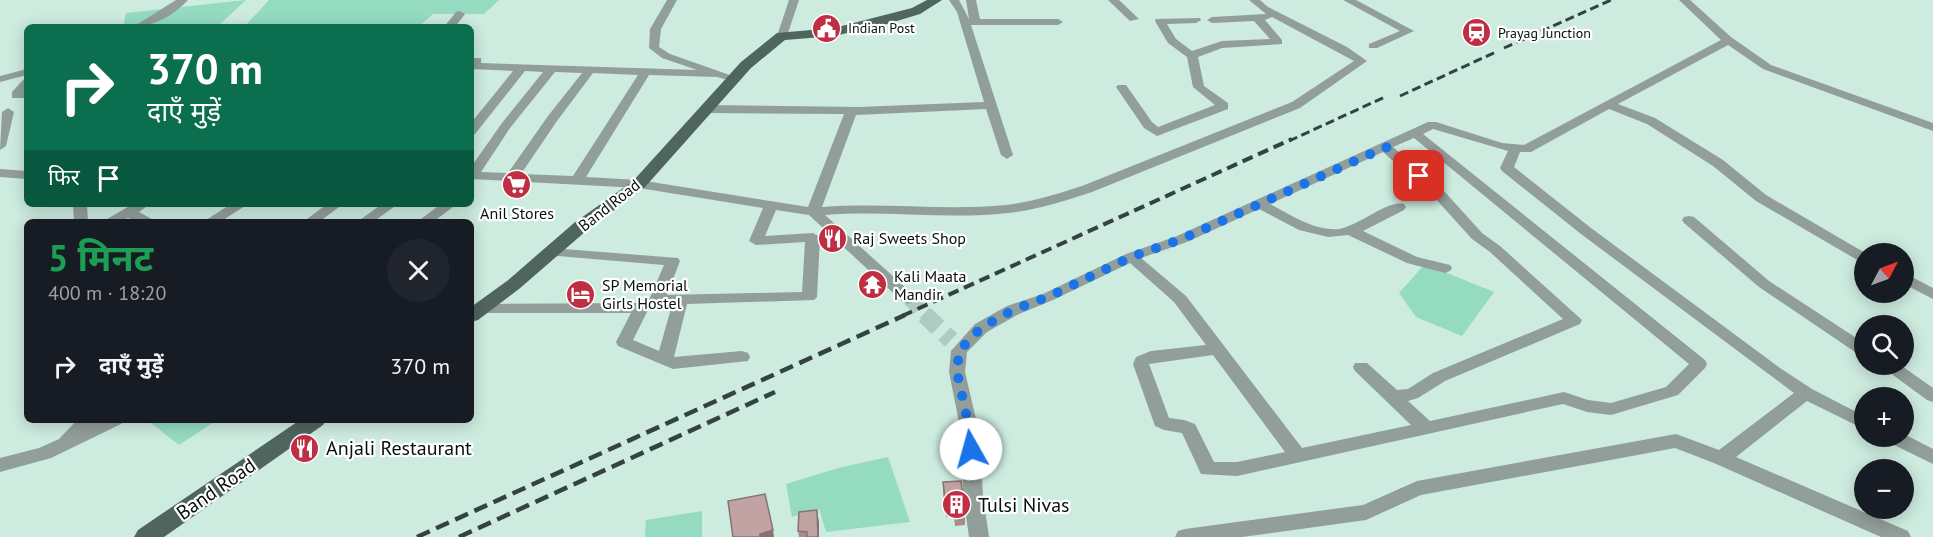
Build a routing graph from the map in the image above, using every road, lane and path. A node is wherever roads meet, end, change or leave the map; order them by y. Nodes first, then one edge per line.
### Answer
1 (183, 0) edge
2 (672, 0) edge
3 (794, 0) edge
4 (936, 0) edge
5 (954, 0) edge
6 (971, 0) edge
7 (1113, 0) edge
8 (1254, 0) edge
9 (1348, 0) edge
10 (1684, 0) edge
11 (460, 14) dead end
12 (1279, 16) junction
13 (1257, 18) junction
14 (1134, 20) dead end
15 (1196, 20) dead end
16 (970, 22) junction
17 (1058, 22) dead end
18 (144, 24) edge
19 (452, 24) edge
20 (1165, 29) junction
21 (782, 36) junction
22 (1727, 39) junction
23 (1373, 46) dead end
24 (657, 51) junction
25 (1192, 56) junction
26 (474, 66) edge
27 (522, 67) junction
28 (552, 68) junction
29 (591, 69) junction
30 (644, 71) junction
31 (23, 74) edge
32 (716, 74) junction
33 (0, 78) edge
34 (735, 79) junction
35 (24, 86) edge
36 (1122, 87) dead end
37 (24, 94) edge
38 (993, 105) junction
39 (1610, 105) junction
40 (708, 109) junction
41 (851, 111) junction
42 (8, 112) dead end
43 (474, 127) edge
44 (1170, 127) junction
45 (1933, 127) edge
46 (1415, 133) junction
47 (0, 142) edge
48 (1199, 144) junction
49 (1386, 147) junction
50 (1515, 150) junction
51 (1007, 155) dead end
52 (0, 173) edge
53 (24, 175) edge
54 (474, 175) edge
55 (513, 176) junction
56 (474, 179) edge
57 (578, 179) junction
58 (639, 184) junction
59 (1259, 204) junction
60 (771, 205) junction
61 (137, 207) edge
62 (236, 207) edge
63 (332, 207) edge
64 (386, 207) edge
65 (446, 207) edge
66 (1399, 207) dead end
67 (127, 212) junction
68 (813, 212) junction
69 (114, 219) edge
70 (143, 219) edge
71 (215, 219) edge
72 (314, 219) edge
73 (368, 219) edge
74 (428, 219) edge
75 (1689, 219) dead end
76 (1351, 231) junction
77 (551, 252) junction
78 (1854, 252) edge
79 (1131, 257) junction
80 (1445, 268) dead end
81 (1914, 284) edge
82 (1933, 294) edge
83 (681, 299) junction
84 (909, 299) tunnel mouth
85 (475, 313) edge
86 (951, 340) tunnel mouth
87 (1854, 343) edge
88 (1218, 349) junction
89 (742, 357) dead end
90 (665, 360) junction
91 (1361, 367) dead end
92 (957, 372) junction
93 (1902, 375) edge
94 (1806, 393) junction
95 (1933, 396) edge
96 (1394, 397) junction
97 (1854, 418) edge
98 (84, 423) edge
99 (109, 423) edge
100 (311, 423) edge
101 (1426, 428) junction
102 (65, 444) junction
103 (1913, 447) edge
104 (1298, 456) junction
105 (1933, 457) edge
106 (1721, 458) junction
107 (0, 465) edge
108 (146, 537) edge
109 (980, 537) edge
110 (1185, 537) edge
111 (1901, 537) edge

1 - 18 street
2 - 24 street
3 - 21 street
4 - 21 main road
5 - 16 street
6 - 16 street
7 - 14 street
8 - 12 street
9 - 23 street
10 - 22 street
11 - 19 street
12 - 13 street
12 - 48 street
13 - 20 street
13 - 25 street
15 - 20 street
16 - 17 street
16 - 38 street
20 - 25 street
21 - 34 main road, Band Road
22 - 39 street
22 - 45 street
24 - 30 street
24 - 32 street
25 - 44 street
26 - 27 street
27 - 28 street
27 - 43 street
28 - 29 street
28 - 54 street
29 - 30 street
29 - 55 street
30 - 32 street
30 - 57 street
31 - 33 street
32 - 34 street
34 - 40 main road, Band Road
35 - 37 street
36 - 44 street
38 - 41 street
38 - 51 street
39 - 50 street
39 - 78 street
40 - 41 street
40 - 58 main road, Band Road
41 - 68 street
42 - 47 street
44 - 48 street
46 - 49 street
46 - 50 street
46 - 101 street
48 - 68 street
49 - 59 street
49 - 96 street
50 - 94 street
52 - 53 street
55 - 56 street
55 - 57 street
57 - 58 street
58 - 60 street
58 - 77 main road, Band Road
59 - 76 street
59 - 79 street
60 - 68 street
60 - 83 street
61 - 67 street
62 - 71 street
63 - 72 street
64 - 73 street
65 - 74 street
66 - 76 street
67 - 69 street
67 - 70 street
68 - 84 street
75 - 87 street
76 - 80 street
77 - 83 street
77 - 85 main road, Band Road
79 - 88 street
79 - 92 street
81 - 82 street
83 - 90 street
85 - 90 street
86 - 92 street
88 - 104 street
88 - 104 street
89 - 90 street
91 - 96 street
92 - 109 street
93 - 95 street
94 - 97 street
94 - 106 street
96 - 101 street
98 - 102 street
99 - 102 street
100 - 108 main road, Band Road
101 - 104 street
102 - 107 street
103 - 105 street
106 - 110 street
106 - 111 street

